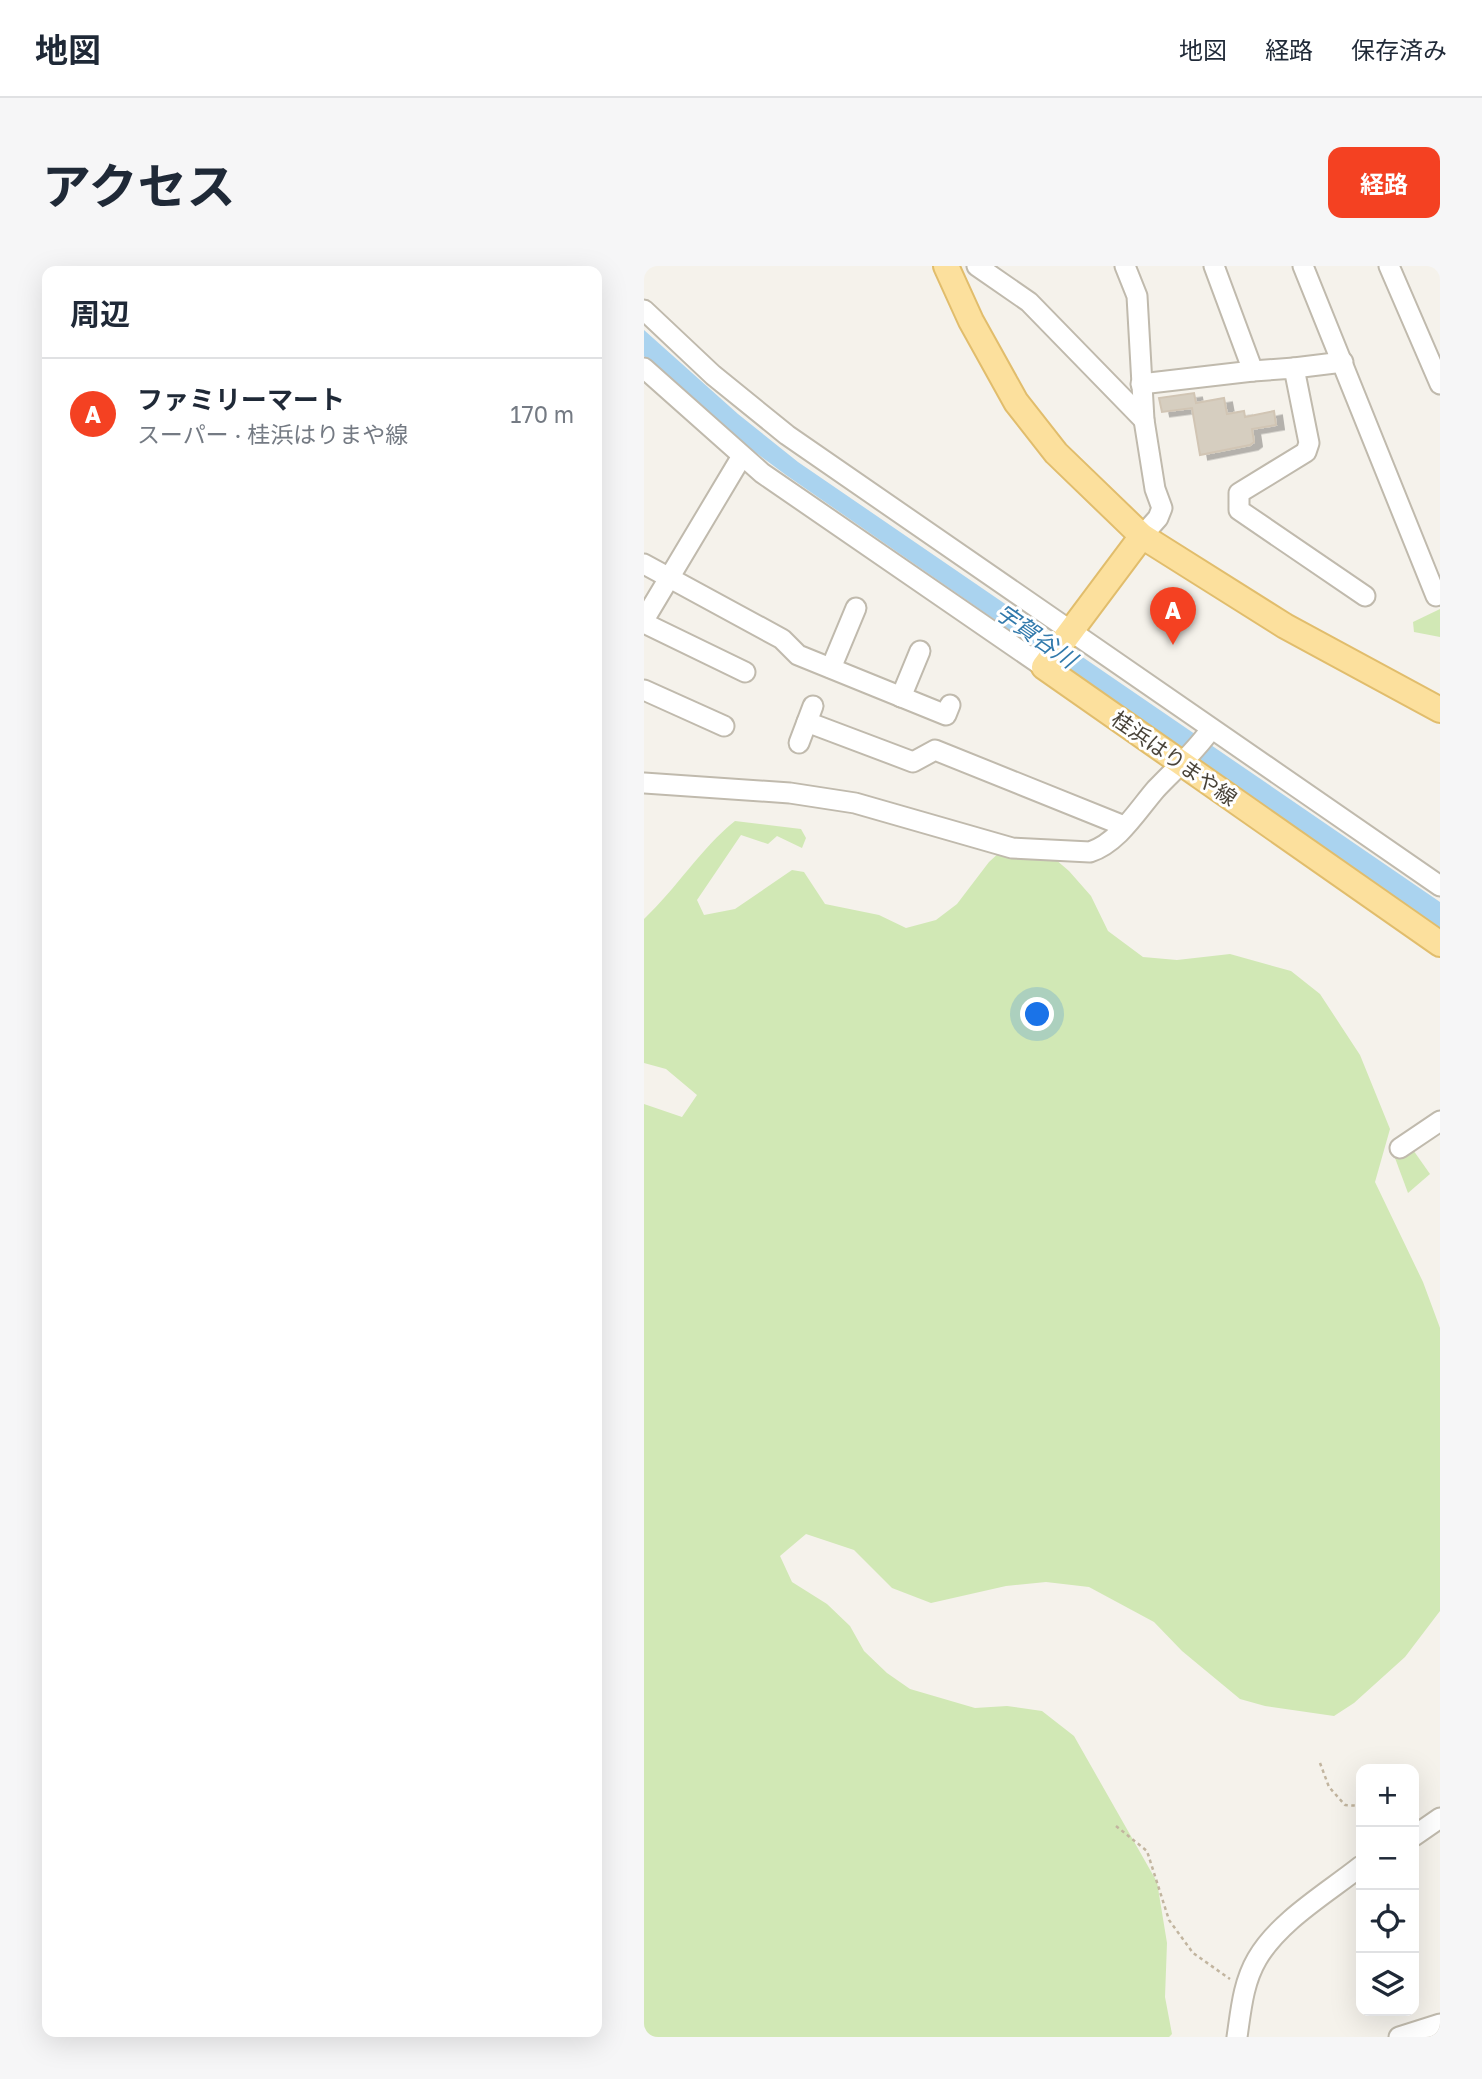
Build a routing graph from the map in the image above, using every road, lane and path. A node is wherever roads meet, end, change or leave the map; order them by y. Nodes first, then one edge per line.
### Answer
1 (946, 266) edge
2 (977, 266) edge
3 (1125, 266) edge
4 (1214, 266) edge
5 (1303, 266) edge
6 (1389, 266) edge
7 (644, 310) edge
8 (1343, 362) junction
9 (644, 368) edge
10 (1294, 368) junction
11 (1252, 371) junction
12 (1141, 384) junction
13 (1440, 384) edge
14 (1144, 419) junction
15 (743, 456) junction
16 (1142, 536) junction
17 (644, 564) edge
18 (668, 578) junction
19 (1365, 596) dead end
20 (1436, 596) dead end
21 (856, 608) dead end
22 (644, 622) edge
23 (1068, 634) junction
24 (920, 651) dead end
25 (1046, 663) junction
26 (831, 668) junction
27 (745, 672) dead end
28 (644, 690) edge
29 (901, 697) junction
30 (950, 705) dead end
31 (1440, 710) edge
32 (724, 726) dead end
33 (1207, 735) junction
34 (799, 743) dead end
35 (1186, 761) junction
36 (644, 783) edge
37 (1124, 826) junction
38 (1440, 886) edge
39 (1440, 944) edge
40 (1440, 1121) edge
41 (1400, 1148) dead end
42 (1320, 1763) dead end
43 (1356, 1806) edge
44 (1440, 1818) edge
45 (1116, 1826) dead end
46 (1419, 1833) edge
47 (1356, 1870) edge
48 (1246, 1986) junction
49 (1440, 2024) edge
50 (1237, 2037) edge
51 (1399, 2037) edge

1 - 16 main road
2 - 14 street
3 - 12 street
4 - 11 street
5 - 8 street
6 - 13 street
7 - 23 street
8 - 10 street
8 - 20 street
9 - 15 street
10 - 11 street
10 - 19 street
11 - 12 street
12 - 14 street
14 - 16 street
15 - 18 street
15 - 25 street
16 - 23 main road
16 - 31 main road
17 - 18 street
18 - 22 street
18 - 26 street
21 - 26 street
22 - 27 street
23 - 25 main road
23 - 33 street
24 - 29 street
25 - 35 main road, 桂浜はりまや線
26 - 29 street
28 - 32 street
29 - 30 street
33 - 35 street
33 - 38 street
34 - 37 street
35 - 37 street
35 - 39 main road, 桂浜はりまや線
36 - 37 street
40 - 41 street
42 - 43 path
44 - 46 street
45 - 48 path
47 - 48 street
48 - 50 street
49 - 51 street

